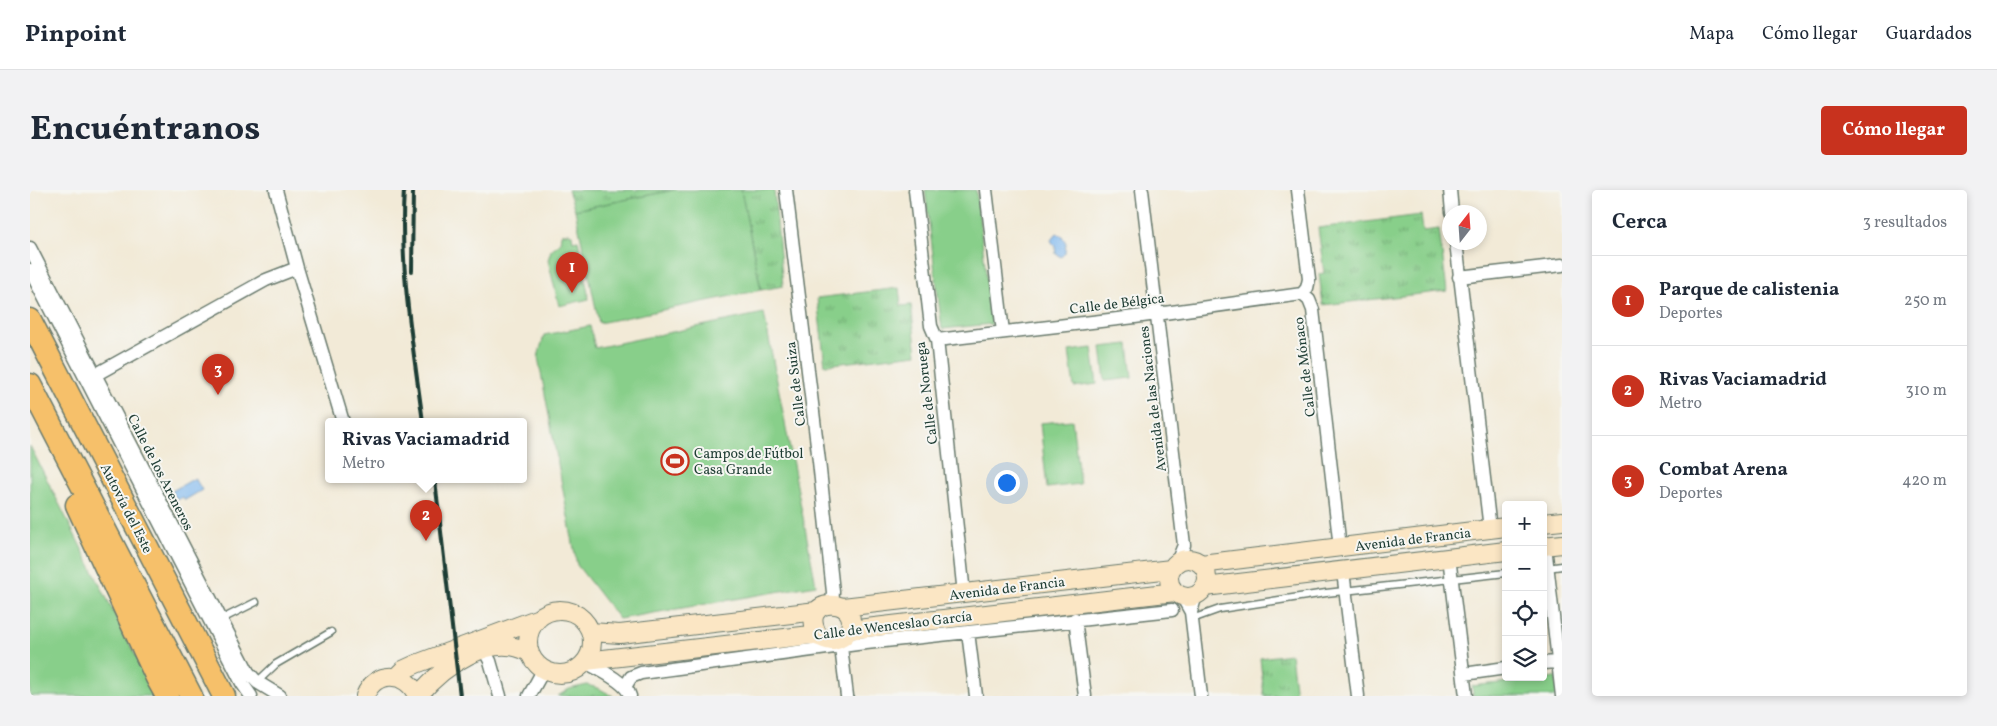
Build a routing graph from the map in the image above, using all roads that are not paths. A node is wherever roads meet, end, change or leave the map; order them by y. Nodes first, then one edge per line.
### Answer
1 (276, 190) edge
2 (786, 190) edge
3 (915, 190) edge
4 (986, 190) edge
5 (1142, 190) edge
6 (1298, 190) edge
7 (1450, 190) edge
8 (1451, 205) edge
9 (30, 248) edge
10 (1457, 250) edge
11 (1562, 265) edge
12 (296, 268) junction
13 (30, 270) edge
14 (1459, 277) junction
15 (1302, 294) junction
16 (1157, 314) junction
17 (30, 320) edge
18 (1003, 332) junction
19 (937, 340) junction
20 (95, 375) junction
21 (30, 385) edge
22 (47, 418) junction
23 (342, 418) edge
24 (1562, 520) edge
25 (1547, 522) edge
26 (1498, 528) edge
27 (1550, 545) edge
28 (1340, 548) junction
29 (1502, 551) edge
30 (1449, 557) junction
31 (1547, 559) edge
32 (1186, 560) junction
33 (1562, 566) edge
34 (1547, 569) edge
35 (1343, 570) junction
36 (1502, 574) edge
37 (1452, 580) junction
38 (1547, 584) edge
39 (1346, 591) junction
40 (964, 594) junction
41 (1190, 600) junction
42 (256, 602) dead end
43 (830, 607) junction
44 (1172, 610) dead end
45 (540, 618) junction
46 (1075, 619) junction
47 (220, 620) junction
48 (331, 632) dead end
49 (591, 632) junction
50 (968, 632) junction
51 (818, 635) junction
52 (844, 638) junction
53 (484, 650) junction
54 (530, 653) junction
55 (586, 661) junction
56 (1557, 662) junction
57 (1547, 663) edge
58 (544, 669) junction
59 (1502, 669) edge
60 (1464, 674) junction
61 (396, 677) junction
62 (257, 682) junction
63 (162, 690) edge
64 (627, 691) edge
65 (191, 696) edge
66 (224, 696) edge
67 (251, 696) edge
68 (280, 696) edge
69 (364, 696) edge
70 (418, 696) edge
71 (500, 696) edge
72 (529, 696) edge
73 (847, 696) edge
74 (976, 696) edge
75 (1085, 696) edge
76 (1201, 696) edge
77 (1358, 696) edge
78 (1466, 696) edge
79 (1562, 696) edge

1 - 12 street
2 - 43 street, Calle de Suiza
3 - 19 street, Calle de Noruega
4 - 18 street
5 - 16 street, Avenida de las Naciones
6 - 15 street
7 - 8 street
9 - 20 street, Calle de los Areneros
10 - 14 street
11 - 14 street
12 - 20 street
12 - 23 street
13 - 67 street, Calle de los Areneros
14 - 26 street
15 - 16 street, Calle de Bélgica
15 - 28 street, Calle de Mónaco
16 - 18 street, Calle de Bélgica
16 - 32 street, Avenida de las Naciones
17 - 66 highway, Autovía del Este
18 - 19 street, Calle de Bélgica
19 - 40 street, Calle de Noruega
20 - 47 street, Calle de los Areneros
21 - 22 highway, Autovía del Este
22 - 63 highway
22 - 65 highway, Autovía del Este
24 - 25 street
26 - 28 street, Avenida de Francia
27 - 31 street
28 - 32 street, Avenida de Francia
29 - 30 street, Avenida de Francia
30 - 35 street, Avenida de Francia
30 - 37 street
32 - 40 street, Avenida de Francia
32 - 41 street
32 - 41 street
33 - 34 lane
35 - 39 street
35 - 41 street, Avenida de Francia
36 - 37 lane
37 - 39 lane
37 - 60 street
38 - 56 street
39 - 41 lane
39 - 77 street
40 - 43 street, Avenida de Francia
41 - 52 street, Avenida de Francia
41 - 76 street
42 - 47 lane
43 - 49 street, Avenida de Francia
43 - 51 street
43 - 52 street
44 - 46 street, Calle de Wenceslao García
45 - 49 street
45 - 54 street
45 - 61 street
46 - 50 street, Calle de Wenceslao García
46 - 75 street
47 - 62 street, Calle de los Areneros
48 - 62 lane
49 - 55 street
50 - 52 street, Calle de Wenceslao García
50 - 74 street
51 - 52 street, Avenida de Francia
51 - 55 street, Avenida de Francia
52 - 64 street, Calle de Wenceslao García
52 - 73 street
53 - 54 street
53 - 70 street
53 - 71 street
54 - 58 street
55 - 58 street
55 - 64 street
56 - 57 street
56 - 79 street
58 - 72 street
59 - 60 street
60 - 78 street
61 - 69 street
61 - 70 street
62 - 68 street, Calle de los Areneros

